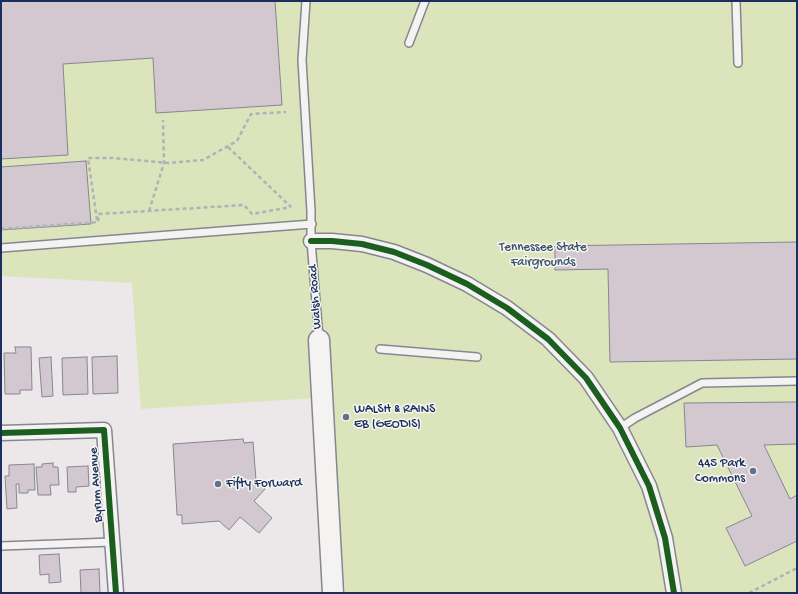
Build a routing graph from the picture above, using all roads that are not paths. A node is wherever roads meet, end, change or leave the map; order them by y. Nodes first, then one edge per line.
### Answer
1 (306, 1) edge
2 (425, 1) edge
3 (736, 1) edge
4 (409, 43) dead end
5 (738, 63) dead end
6 (312, 224) junction
7 (312, 241) junction
8 (1, 248) edge
9 (319, 340) joint
10 (380, 349) dead end
11 (477, 357) dead end
12 (797, 381) edge
13 (620, 428) junction
14 (1, 433) edge
15 (112, 542) junction
16 (1, 546) edge
17 (116, 593) edge
18 (332, 593) edge
19 (674, 593) edge

1 - 6 lane, Walsh Road
2 - 4 lane
3 - 5 lane
6 - 7 lane, Walsh Road
6 - 8 lane
7 - 9 lane, Walsh Road
7 - 13 street
9 - 18 main road, Walsh Road
10 - 11 lane
12 - 13 lane
13 - 19 street
14 - 15 street, Byrum Avenue
15 - 16 lane
15 - 17 street, Byrum Avenue

